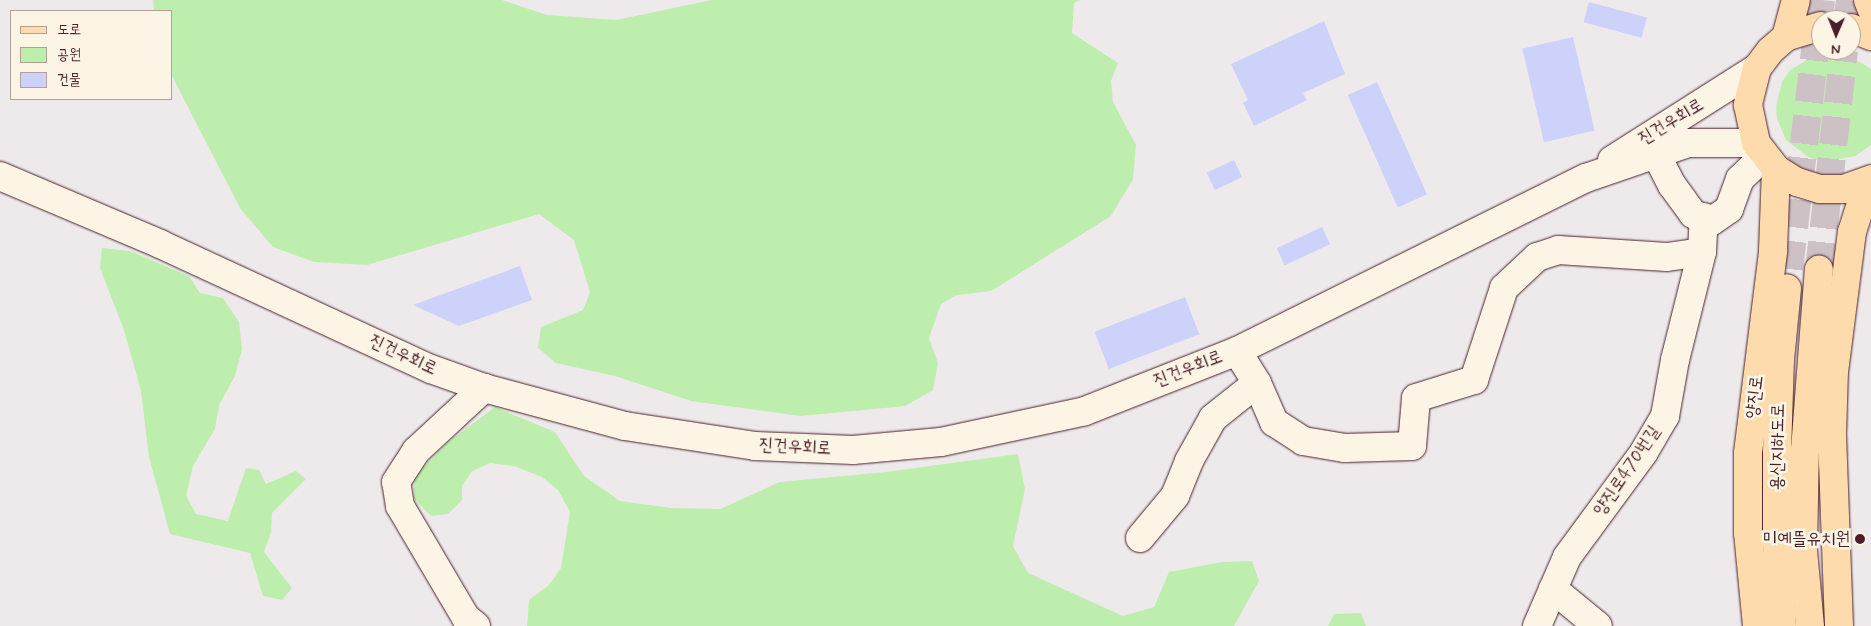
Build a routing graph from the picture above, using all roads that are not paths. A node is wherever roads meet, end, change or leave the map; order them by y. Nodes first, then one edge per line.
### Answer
1 (1796, 0) edge
2 (1868, 0) edge
3 (1871, 8) edge
4 (1811, 29) edge
5 (1786, 37) junction
6 (1757, 68) junction
7 (1656, 154) junction
8 (1765, 156) junction
9 (0, 176) edge
10 (1586, 178) junction
11 (1869, 180) edge
12 (1704, 218) junction
13 (1702, 252) junction
14 (1789, 269) tunnel mouth
15 (1819, 270) tunnel mouth
16 (1237, 351) junction
17 (1257, 383) junction
18 (484, 388) junction
19 (1140, 538) dead end
20 (1553, 589) junction
21 (476, 626) edge
22 (1537, 626) edge
23 (1598, 626) edge
24 (1757, 626) edge
25 (1782, 626) edge
26 (1810, 626) edge
27 (1839, 626) edge

1 - 5 main road
2 - 3 main road
4 - 5 main road
5 - 6 main road
6 - 8 main road, 양진로
6 - 10 street, 진건우회로
7 - 8 street, 진건우회로
7 - 10 street, 진건우회로
7 - 12 street
8 - 11 main road
8 - 12 street
8 - 24 main road, 양진로
9 - 18 street, 진건우회로
10 - 16 street, 진건우회로
11 - 27 main road
12 - 13 street, 양진로470번길
13 - 17 street
13 - 20 street, 양진로470번길
14 - 25 main road, 용신지하도로
15 - 26 main road, 용신지하도로
16 - 17 street
16 - 18 street, 진건우회로
17 - 19 street
18 - 21 street
20 - 22 street, 양진로470번길
20 - 23 street

